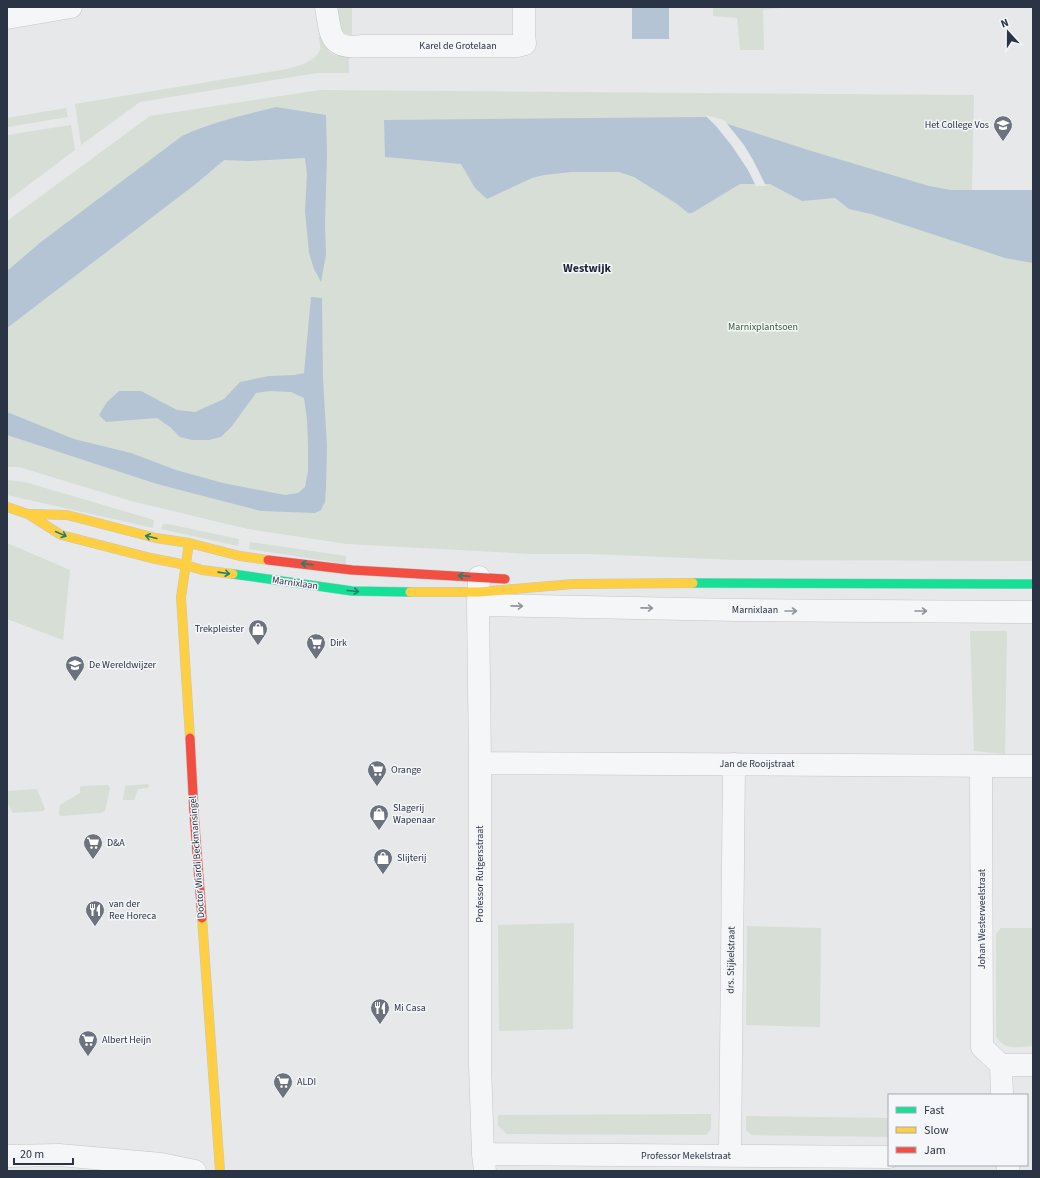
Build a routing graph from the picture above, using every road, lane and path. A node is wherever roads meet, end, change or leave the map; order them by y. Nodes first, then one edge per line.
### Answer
1 (71, 7) edge
2 (326, 7) edge
3 (524, 7) edge
4 (7, 18) edge
5 (7, 507) edge
6 (28, 514) junction
7 (189, 543) junction
8 (186, 565) junction
9 (573, 584) junction
10 (1033, 584) edge
11 (478, 592) junction
12 (1033, 612) edge
13 (480, 763) junction
14 (734, 764) junction
15 (981, 766) junction
16 (1033, 766) edge
17 (1001, 1065) junction
18 (1033, 1065) edge
19 (1002, 1094) edge
20 (7, 1156) edge
21 (730, 1156) junction
22 (888, 1157) edge
23 (484, 1163) edge
24 (195, 1171) edge
25 (220, 1171) edge

1 - 4 street
2 - 3 street, Karel de Grotelaan
5 - 6 street, Marnixlaan
7 -> 6 street, Marnixlaan
6 -> 8 street, Marnixlaan
7 - 8 street, Doctor Wiardi Beckmansingel
11 -> 7 street, Marnixlaan
8 -> 11 street, Marnixlaan
8 - 25 street, Doctor Wiardi Beckmansingel
9 - 10 street, Marnixlaan
9 - 11 street, Marnixlaan
9 - 11 street, Marnixlaan
11 -> 12 street, Marnixlaan
11 - 13 street, Professor Rutgersstraat
13 - 14 street, Jan de Rooijstraat
13 - 23 street, Professor Rutgersstraat
14 - 15 street, Jan de Rooijstraat
14 - 21 street, drs. Stijkelstraat
15 - 16 street, Jan de Rooijstraat
15 - 17 street, Johan Westerweelstraat
17 - 18 street
17 - 19 street
20 - 24 street
21 - 22 street, Professor Mekelstraat
21 - 23 street, Professor Mekelstraat

